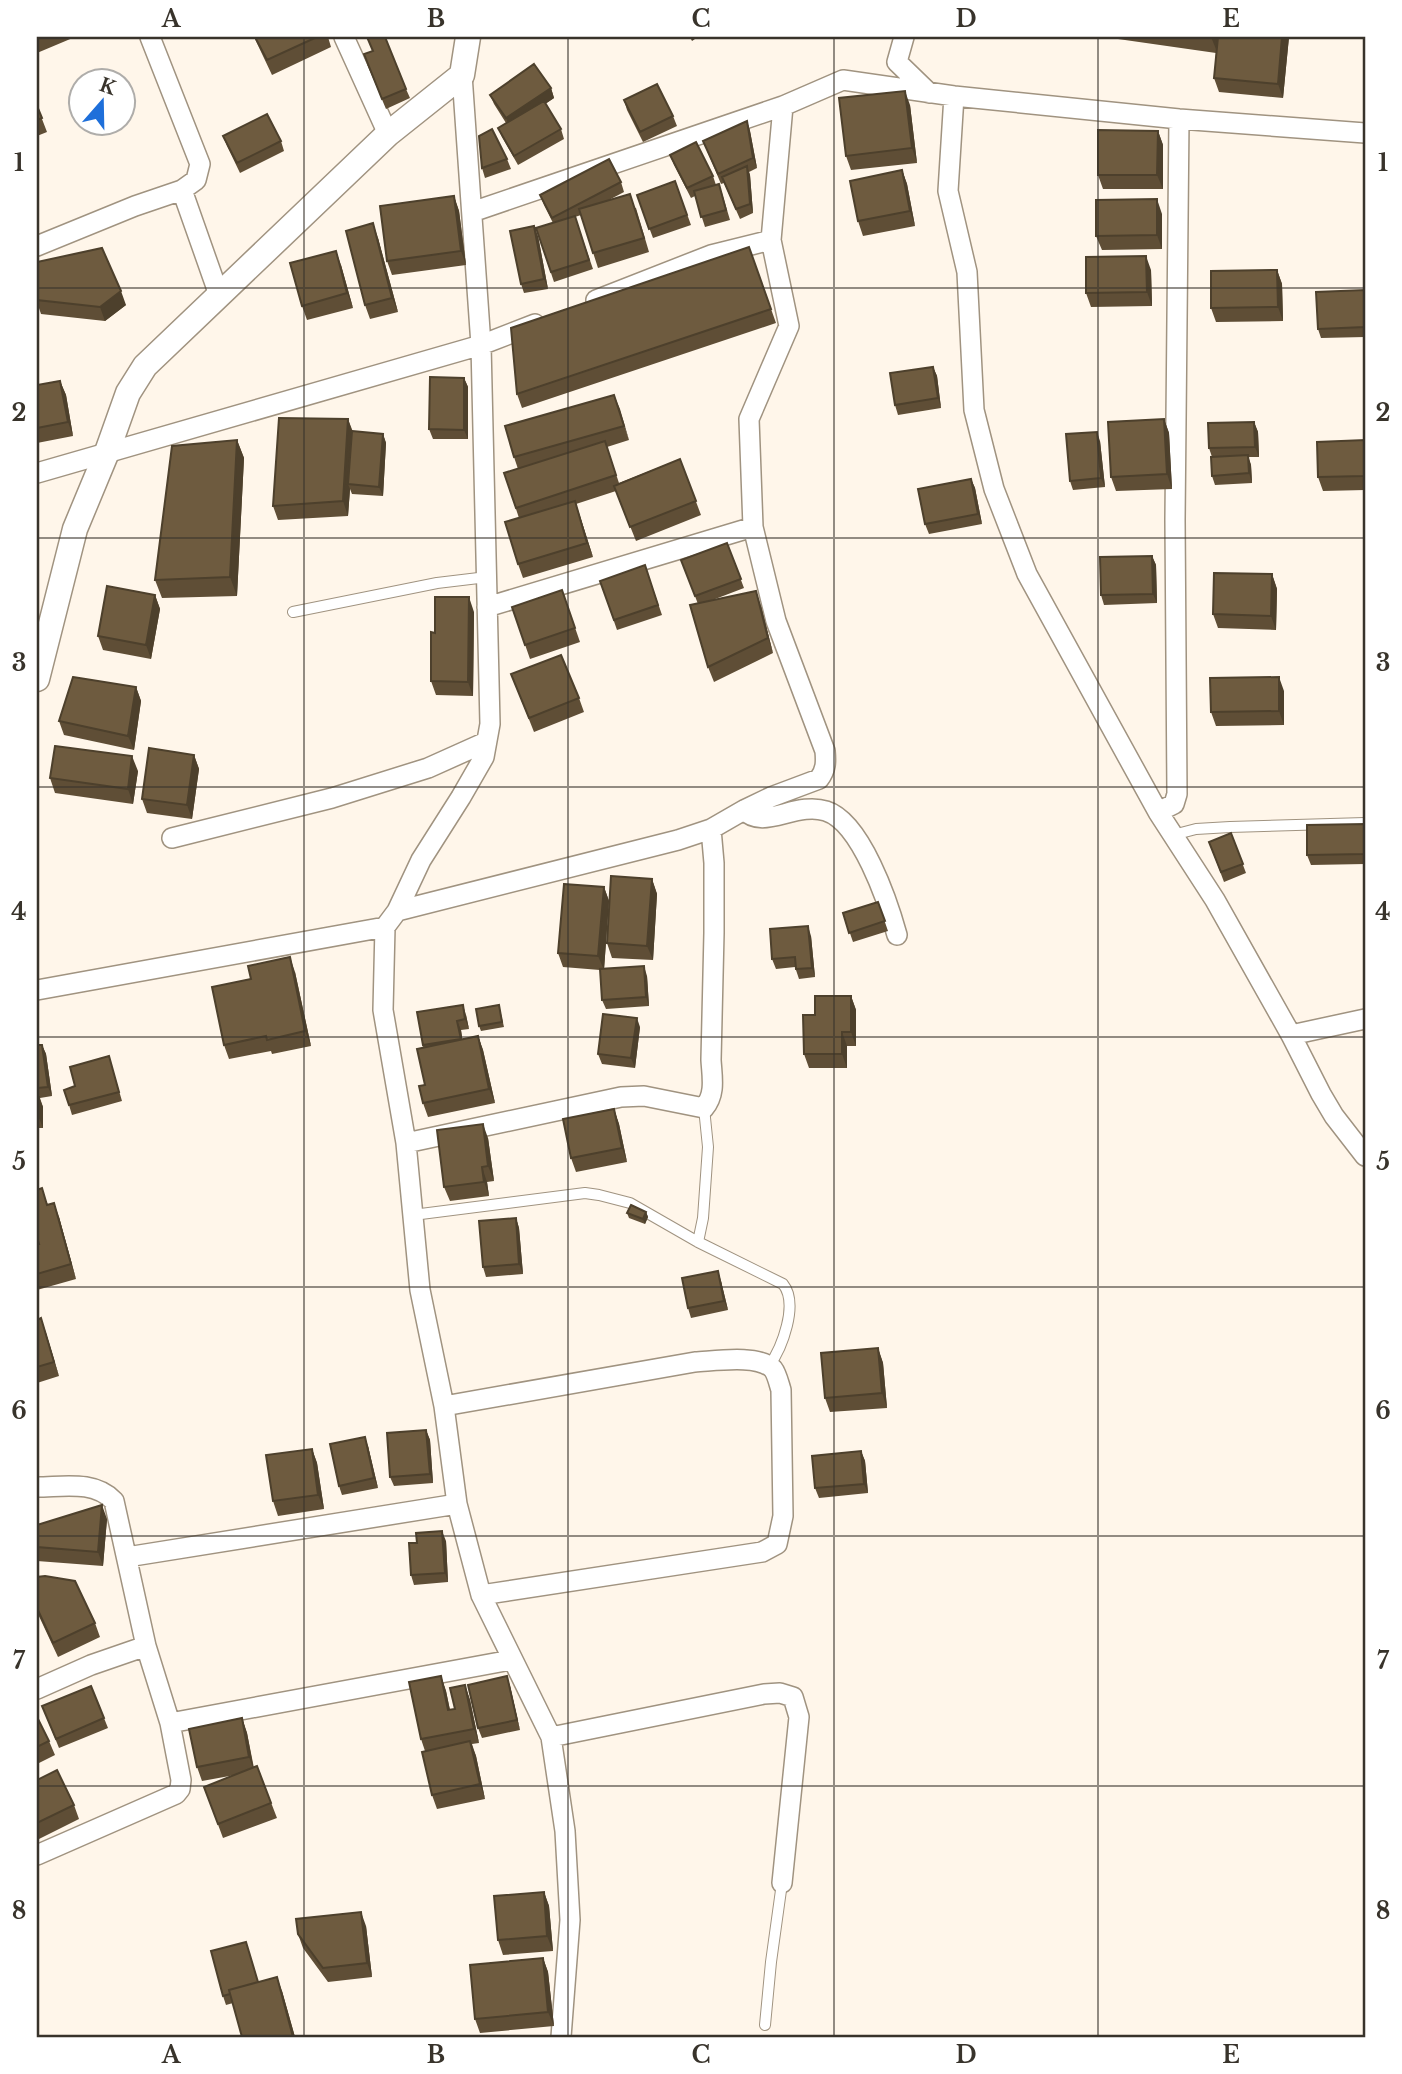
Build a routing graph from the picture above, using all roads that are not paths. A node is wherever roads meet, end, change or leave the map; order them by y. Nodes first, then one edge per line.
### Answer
1 (150, 37) edge
2 (344, 37) edge
3 (468, 37) edge
4 (904, 37) edge
5 (462, 75) junction
6 (929, 93) junction
7 (954, 96) junction
8 (783, 106) junction
9 (1179, 119) junction
10 (1365, 133) edge
11 (388, 134) junction
12 (182, 190) junction
13 (472, 212) junction
14 (771, 240) junction
15 (37, 246) edge
16 (219, 295) junction
17 (583, 305) edge
18 (558, 315) edge
19 (481, 345) junction
20 (107, 452) junction
21 (37, 473) edge
22 (753, 527) junction
23 (487, 577) junction
24 (487, 607) junction
25 (293, 612) dead end
26 (37, 679) edge
27 (486, 742) junction
28 (744, 810) junction
29 (1158, 812) junction
30 (1365, 823) edge
31 (711, 829) junction
32 (1173, 835) junction
33 (172, 838) dead end
34 (397, 911) junction
35 (385, 927) junction
36 (897, 935) dead end
37 (37, 990) edge
38 (1365, 1019) edge
39 (1290, 1035) junction
40 (704, 1108) junction
41 (406, 1143) junction
42 (1365, 1156) edge
43 (413, 1215) junction
44 (698, 1242) junction
45 (769, 1366) junction
46 (444, 1406) junction
47 (37, 1487) edge
48 (457, 1504) junction
49 (127, 1557) junction
50 (481, 1595) junction
51 (146, 1646) junction
52 (511, 1660) junction
53 (38, 1684) edge
54 (170, 1723) junction
55 (551, 1737) junction
56 (37, 1855) edge
57 (782, 1883) joint
58 (765, 2025) dead end
59 (561, 2037) edge

1 - 12 street
2 - 11 street
3 - 5 street
4 - 6 street
5 - 11 street
5 - 13 street
6 - 7 street
6 - 8 street
7 - 9 street
7 - 29 street
8 - 13 street
8 - 14 street
9 - 10 street
9 - 29 street
11 - 16 street
12 - 15 street
12 - 16 street
13 - 19 street
14 - 17 street
14 - 22 street
16 - 20 street
18 - 19 street
19 - 20 street
19 - 23 street
20 - 21 street
20 - 26 street
22 - 24 street
22 - 28 street
23 - 24 street
23 - 25 lane
24 - 27 street
27 - 33 street
27 - 34 street
28 - 31 street
28 - 36 street
29 - 32 street
30 - 32 lane
31 - 34 street
31 - 40 street
32 - 39 street
34 - 35 street
35 - 37 street
35 - 41 street
38 - 39 street
39 - 42 street
40 - 41 street
40 - 44 lane
41 - 43 street
43 - 44 lane
43 - 46 street
44 - 45 lane
45 - 46 street
45 - 50 street
46 - 48 street
47 - 49 street
48 - 49 street
48 - 50 street
49 - 51 street
50 - 52 street
51 - 53 street
51 - 54 street
52 - 54 street
52 - 55 street
54 - 56 street
55 - 57 street
55 - 59 street
57 - 58 lane

